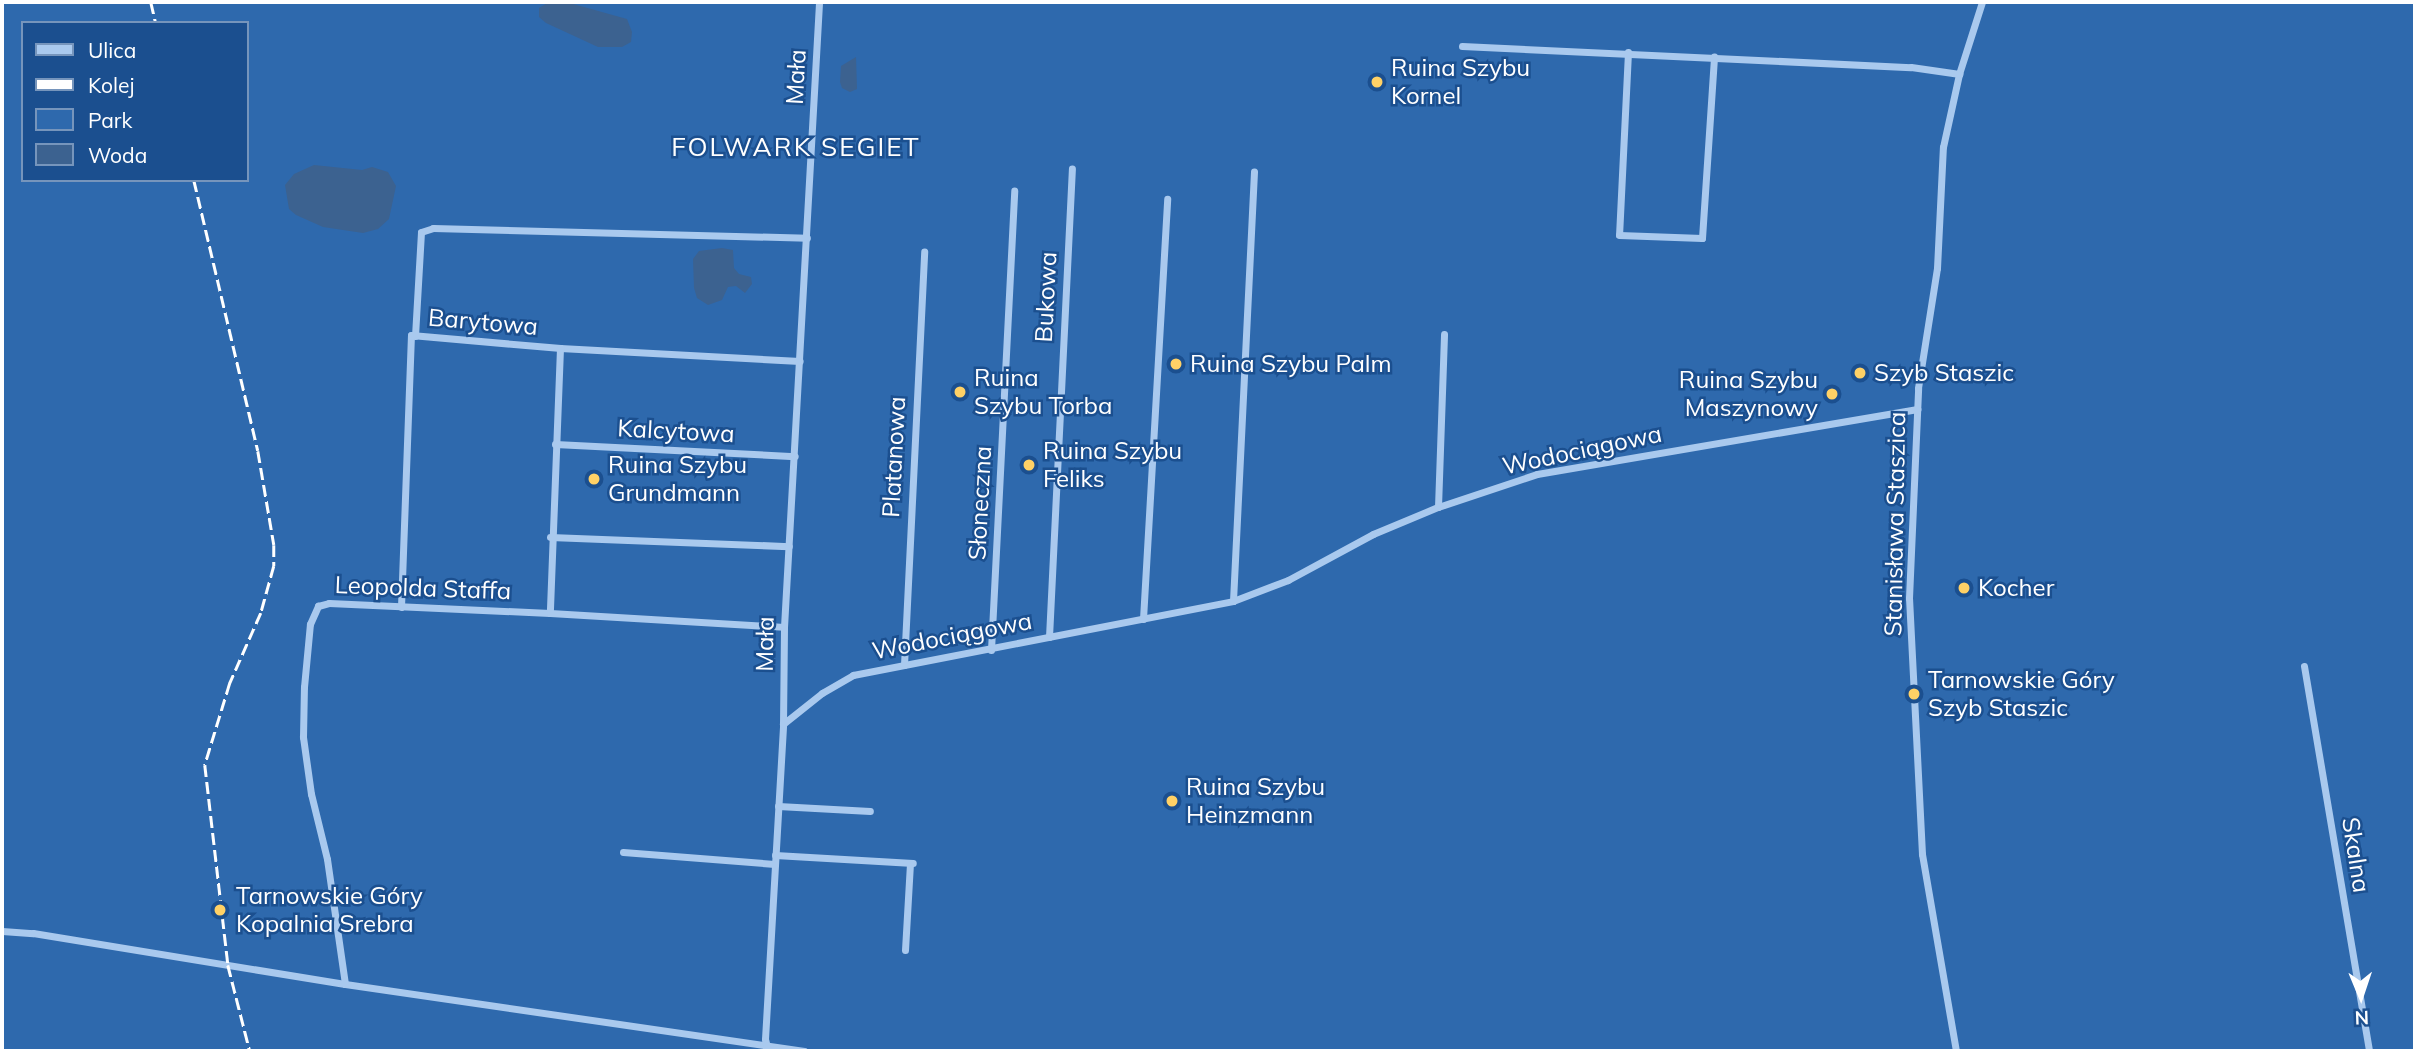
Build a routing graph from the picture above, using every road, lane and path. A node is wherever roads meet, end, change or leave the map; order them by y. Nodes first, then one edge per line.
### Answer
1 (819, 2) edge
2 (1982, 2) edge
3 (1462, 46) dead end
4 (1628, 52) junction
5 (1714, 56) junction
6 (1959, 74) junction
7 (1072, 169) dead end
8 (1254, 172) dead end
9 (1014, 191) dead end
10 (1167, 199) dead end
11 (807, 238) junction
12 (924, 251) dead end
13 (1444, 334) dead end
14 (415, 336) junction
15 (559, 348) junction
16 (800, 361) junction
17 (1917, 409) junction
18 (555, 444) junction
19 (794, 456) junction
20 (1438, 507) junction
21 (550, 537) junction
22 (789, 547) junction
23 (1233, 601) junction
24 (401, 607) junction
25 (550, 612) junction
26 (1143, 619) junction
27 (784, 627) junction
28 (1049, 637) junction
29 (991, 650) junction
30 (904, 665) junction
31 (2304, 666) dead end
32 (783, 724) junction
33 (778, 806) junction
34 (870, 811) dead end
35 (623, 852) dead end
36 (775, 855) junction
37 (775, 864) junction
38 (2, 932) edge
39 (905, 950) dead end
40 (345, 984) junction
41 (768, 1049) edge
42 (804, 1051) edge
43 (1956, 1051) edge
44 (2369, 1051) edge

1 - 11 street, Mała
2 - 6 street, Stanisława Staszica
3 - 4 street
4 - 5 street
4 - 5 street
5 - 6 street
6 - 17 street, Stanisława Staszica
7 - 28 street, Bukowa
8 - 23 street
9 - 29 street, Słoneczna
10 - 26 street
11 - 14 street
11 - 16 street, Mała
12 - 30 street, Platanowa
13 - 20 street
14 - 15 street, Barytowa
14 - 24 street, Barytowa
15 - 16 street
15 - 18 street, Barytowa
16 - 19 street, Mała
17 - 20 street, Wodociągowa
17 - 43 street, Stanisława Staszica
18 - 19 street, Kalcytowa
18 - 21 street, Barytowa
19 - 22 street, Mała
20 - 23 street, Wodociągowa
21 - 22 street
21 - 25 street, Barytowa
22 - 27 street, Mała
23 - 26 street, Wodociągowa
24 - 25 street, Leopolda Staffa
24 - 40 street, Leopolda Staffa
25 - 27 street, Leopolda Staffa
26 - 28 street, Wodociągowa
27 - 32 street, Mała
28 - 29 street, Wodociągowa
29 - 30 street, Wodociągowa
30 - 32 street, Wodociągowa
31 - 44 street, Skalna
32 - 33 street, Mała
33 - 34 street
33 - 36 street, Mała
35 - 37 street
36 - 37 street, Mała
36 - 39 street
37 - 41 street, Mała
38 - 40 street
40 - 41 street
41 - 42 street

